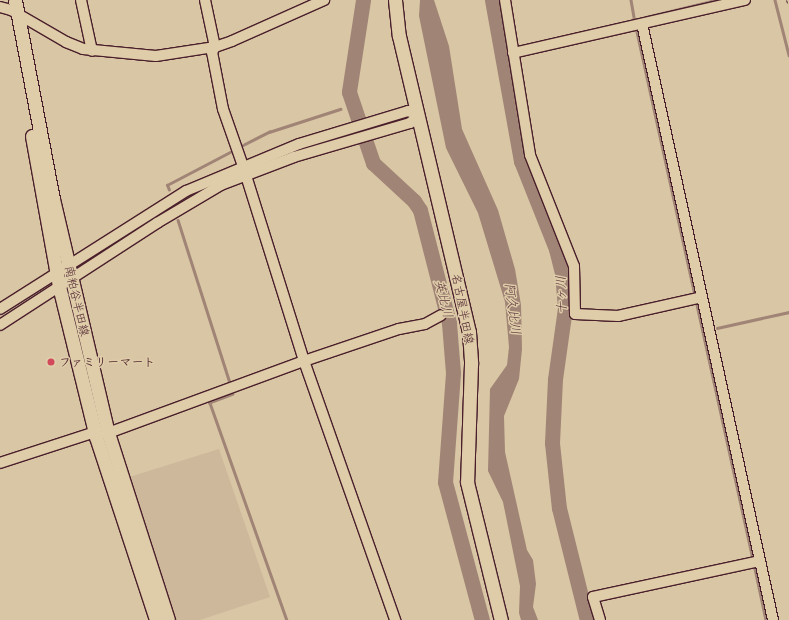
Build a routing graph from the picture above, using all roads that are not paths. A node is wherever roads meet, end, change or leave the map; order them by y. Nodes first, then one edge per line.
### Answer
1 (81, 0) edge
2 (205, 0) edge
3 (324, 0) edge
4 (396, 0) edge
5 (505, 0) edge
6 (745, 0) edge
7 (11, 6) edge
8 (642, 24) junction
9 (215, 47) junction
10 (92, 51) junction
11 (513, 53) junction
12 (418, 115) junction
13 (245, 171) junction
14 (69, 271) junction
15 (56, 272) junction
16 (59, 286) junction
17 (702, 297) junction
18 (0, 309) edge
19 (441, 315) dead end
20 (0, 325) edge
21 (304, 361) junction
22 (101, 432) junction
23 (0, 463) edge
24 (759, 561) junction
25 (156, 620) edge
26 (168, 620) edge
27 (395, 620) edge
28 (501, 620) edge
29 (600, 620) edge
30 (773, 620) edge

1 - 10 street
2 - 9 street
3 - 9 street
4 - 12 main road, 名古屋半田線
5 - 11 street
6 - 8 street
7 - 10 street
7 - 14 main road, 南粕谷半田線
7 - 15 main road, 南粕谷半田線
8 - 11 street
8 - 17 street
9 - 10 street
9 - 13 street
11 - 17 street
12 - 13 street
12 - 13 street
12 - 28 main road, 名古屋半田線
13 - 14 street
13 - 21 street
14 - 15 street
14 - 16 street
14 - 22 main road, 南粕谷半田線
15 - 16 main road, 南粕谷半田線
15 - 18 street
16 - 20 street
16 - 22 main road, 南粕谷半田線
17 - 24 street
19 - 21 street
21 - 22 street
21 - 27 street
22 - 23 street
22 - 25 main road, 南粕谷半田線
22 - 26 main road, 南粕谷半田線
24 - 29 street
24 - 30 street

